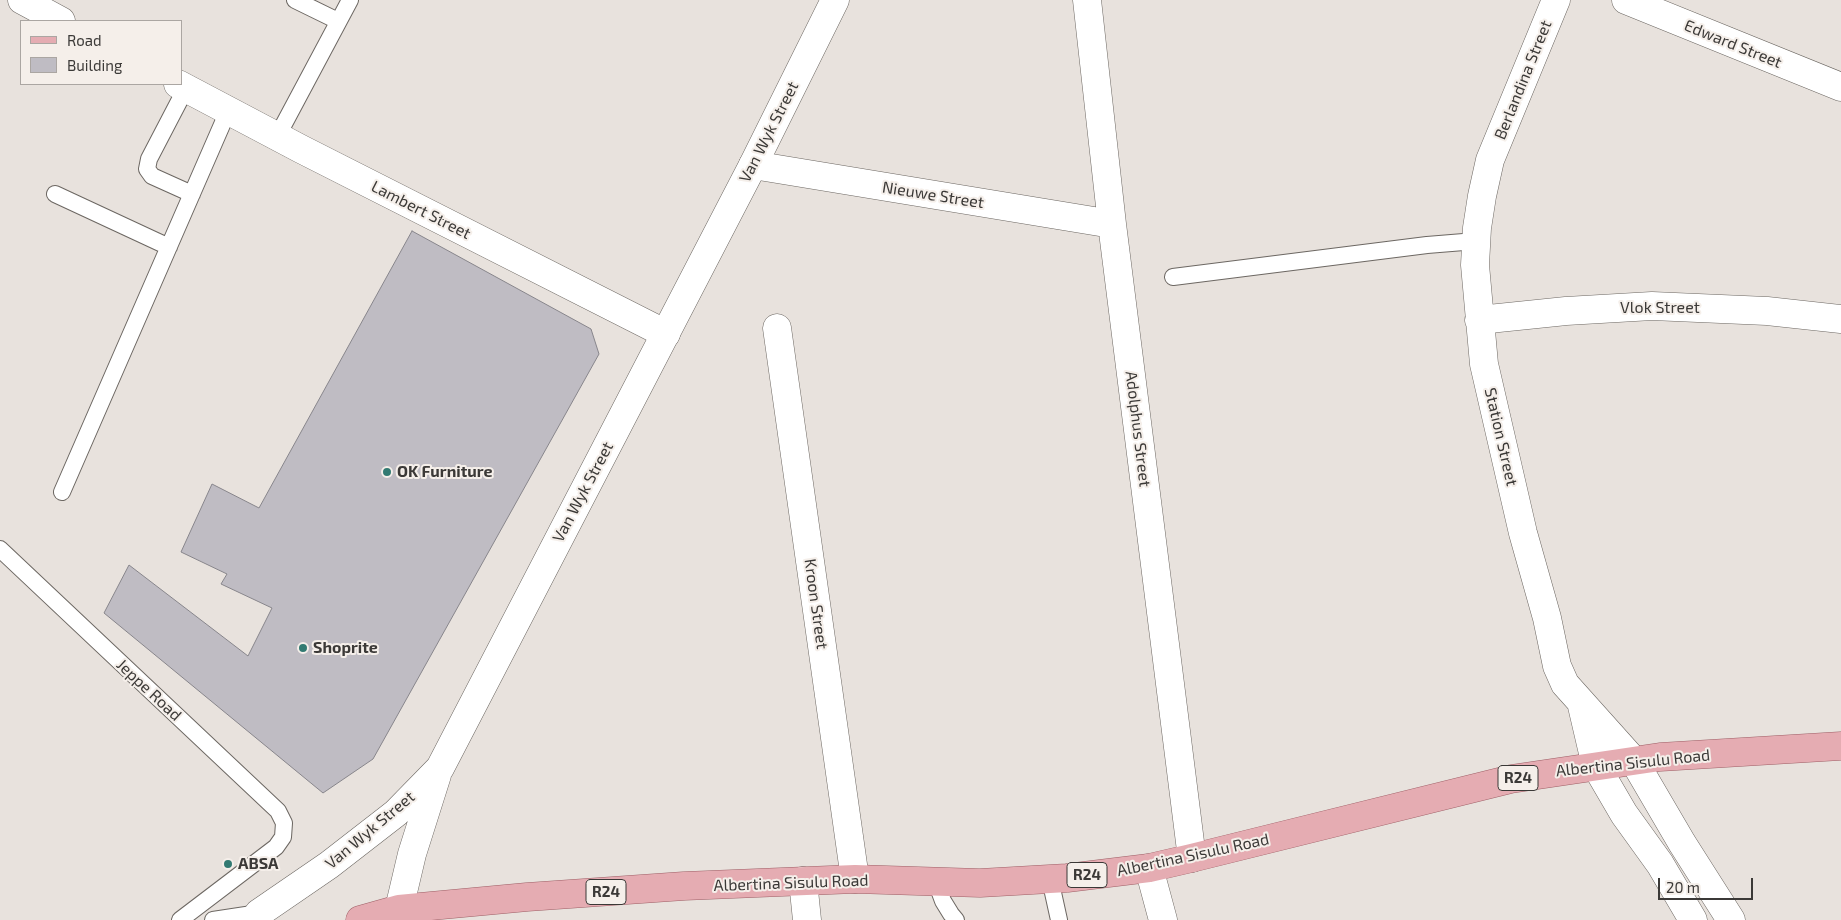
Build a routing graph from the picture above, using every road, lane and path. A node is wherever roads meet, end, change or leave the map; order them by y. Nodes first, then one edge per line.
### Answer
1 (22, 0) edge
2 (295, 0) edge
3 (350, 0) edge
4 (835, 0) edge
5 (1087, 0) edge
6 (1556, 0) edge
7 (1626, 0) edge
8 (59, 20) edge
9 (338, 21) junction
10 (182, 86) edge
11 (1841, 87) edge
12 (228, 111) junction
13 (277, 137) junction
14 (1490, 160) joint
15 (753, 165) junction
16 (55, 194) dead end
17 (192, 194) junction
18 (1112, 224) junction
19 (1476, 242) junction
20 (169, 246) junction
21 (1173, 277) dead end
22 (1841, 319) edge
23 (1479, 320) junction
24 (777, 328) dead end
25 (666, 334) junction
26 (62, 492) dead end
27 (0, 549) edge
28 (1581, 702) junction
29 (1841, 746) edge
30 (1634, 761) junction
31 (1596, 766) junction
32 (440, 768) junction
33 (1192, 858) junction
34 (1149, 868) junction
35 (855, 879) junction
36 (1050, 879) junction
37 (803, 881) junction
38 (936, 882) junction
39 (399, 910) junction
40 (256, 916) edge
41 (180, 920) edge
42 (213, 920) edge
43 (360, 920) edge
44 (807, 920) edge
45 (956, 920) edge
46 (1059, 920) edge
47 (1162, 920) edge
48 (1693, 920) edge
49 (1730, 920) edge

1 - 8 street
2 - 9 lane
3 - 9 lane
4 - 15 street, Van Wyk Street
5 - 18 street, Adolphus Street
6 - 14 street, Berlandina Street
7 - 11 street, Edward Street
9 - 13 lane
10 - 12 street, Lambert Street
10 - 17 lane
12 - 13 street, Lambert Street
12 - 17 lane
13 - 25 street, Lambert Street
14 - 19 street, Station Street
15 - 18 street, Nieuwe Street
15 - 25 street, Van Wyk Street
16 - 20 lane
17 - 20 lane
18 - 33 street, Adolphus Street
19 - 21 lane
19 - 23 street, Station Street
20 - 26 lane
22 - 23 street, Vlok Street
23 - 28 street, Station Street
24 - 35 street, Kroon Street
25 - 32 street, Van Wyk Street
27 - 41 lane, Jeppe Road
28 - 30 street, Station Street
28 - 31 street, Station Street
29 - 30 main road, Albertina Sisulu Road / R24
30 - 31 main road, Albertina Sisulu Road / R24
30 - 49 street, Station Street
31 - 33 main road, Albertina Sisulu Road / R24
31 - 48 street, Station Street
32 - 39 street
32 - 40 street, Van Wyk Street
33 - 34 main road, Albertina Sisulu Road / R24
34 - 36 main road, Albertina Sisulu Road / R24
34 - 47 street
35 - 37 main road, Albertina Sisulu Road / R24
35 - 38 main road, Albertina Sisulu Road / R24
36 - 38 main road, Albertina Sisulu Road / R24
36 - 46 lane
37 - 39 main road, Albertina Sisulu Road / R24
37 - 44 street
38 - 45 lane
39 - 43 main road, Albertina Sisulu Road / R24
40 - 42 lane

